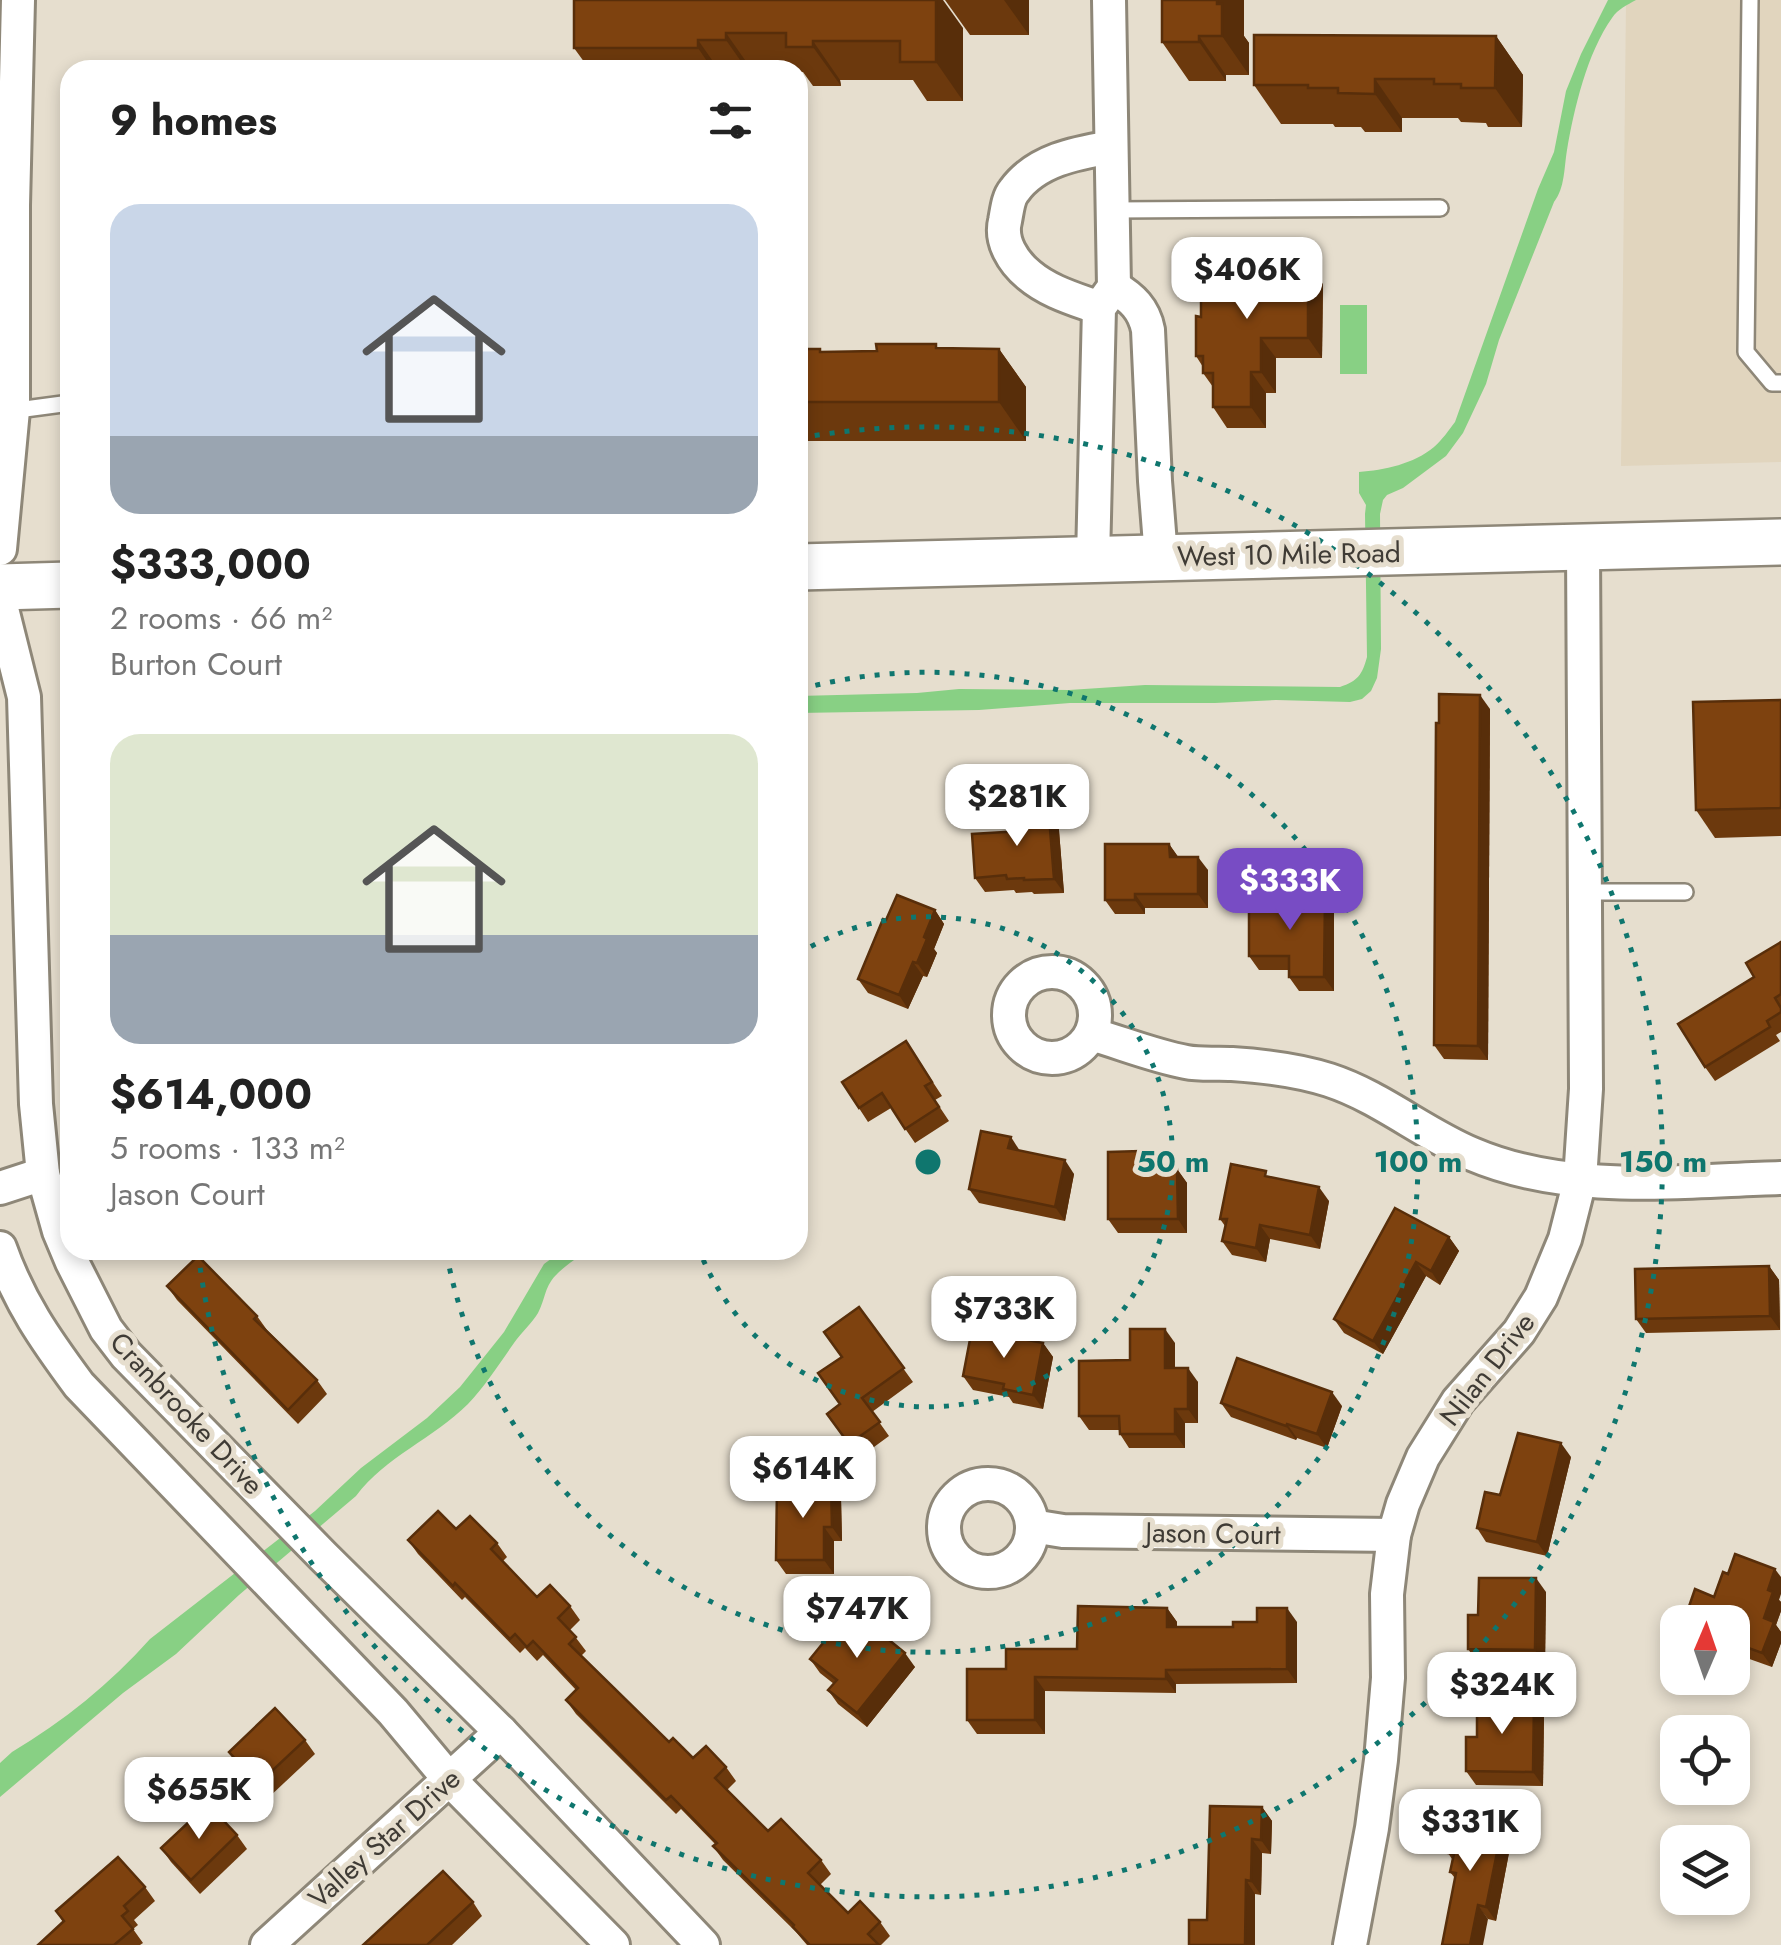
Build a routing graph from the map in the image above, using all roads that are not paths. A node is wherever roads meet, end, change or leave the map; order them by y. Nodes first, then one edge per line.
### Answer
1 (18, 0) edge
2 (1109, 0) edge
3 (1750, 0) edge
4 (1111, 147) junction
5 (1440, 208) dead end
6 (1114, 210) junction
7 (1107, 298) junction
8 (1781, 383) edge
9 (60, 404) edge
10 (7, 412) edge
11 (1781, 542) edge
12 (1583, 548) junction
13 (0, 549) edge
14 (1161, 557) junction
15 (1094, 559) junction
16 (808, 567) edge
17 (60, 585) edge
18 (0, 587) edge
19 (0, 601) edge
20 (1584, 892) junction
21 (1685, 892) dead end
22 (1090, 1034) dead end
23 (43, 1174) junction
24 (1781, 1178) edge
25 (1580, 1180) junction
26 (0, 1188) edge
27 (60, 1234) edge
28 (0, 1248) edge
29 (72, 1260) edge
30 (1032, 1526) dead end
31 (1394, 1535) junction
32 (501, 1732) junction
33 (449, 1779) junction
34 (266, 1945) edge
35 (613, 1945) edge
36 (703, 1945) edge
37 (1350, 1945) edge

1 - 10 street
2 - 4 street
3 - 8 lane
4 - 6 street
4 - 7 street
5 - 6 lane
6 - 7 street
7 - 14 street
7 - 15 street
9 - 10 lane
10 - 13 street
11 - 12 main road, West 10 Mile Road
12 - 14 main road, West 10 Mile Road
12 - 20 street, Nilan Drive
14 - 15 main road, West 10 Mile Road
15 - 16 main road, West 10 Mile Road
17 - 18 main road
19 - 23 street, Cranbrooke Drive
20 - 21 lane
20 - 25 street, Nilan Drive
22 - 25 street
23 - 26 street
23 - 27 street, Cranbrooke Drive
24 - 25 street
25 - 31 street, Nilan Drive
28 - 33 street, Cranbrooke Drive
29 - 32 street, Cranbrooke Drive
30 - 31 street, Jason Court
31 - 37 street, Nilan Drive
32 - 33 street, Valley Star Drive
32 - 36 street, Cranbrooke Drive
33 - 34 street, Valley Star Drive
33 - 35 street, Cranbrooke Drive

